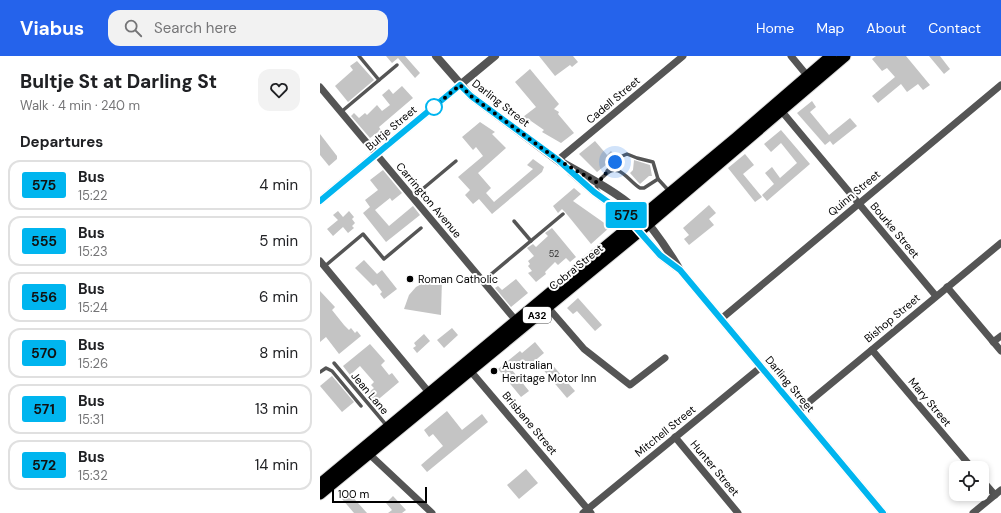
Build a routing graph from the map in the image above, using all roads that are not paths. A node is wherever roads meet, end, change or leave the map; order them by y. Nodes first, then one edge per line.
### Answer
1 (359, 56) edge
2 (436, 56) edge
3 (495, 56) edge
4 (683, 56) edge
5 (791, 56) edge
6 (831, 56) edge
7 (845, 56) edge
8 (397, 65) dead end
9 (810, 79) junction
10 (379, 80) junction
11 (460, 85) junction
12 (1001, 85) edge
13 (320, 87) edge
14 (778, 107) junction
15 (341, 112) junction
16 (377, 154) junction
17 (558, 160) junction
18 (456, 161) dead end
19 (604, 176) junction
20 (658, 179) junction
21 (598, 183) junction
22 (669, 192) junction
23 (412, 197) junction
24 (320, 201) edge
25 (859, 204) junction
26 (617, 208) junction
27 (563, 214) dead end
28 (514, 221) dead end
29 (640, 223) junction
30 (421, 228) dead end
31 (531, 241) junction
32 (1001, 243) edge
33 (322, 264) edge
34 (483, 281) junction
35 (947, 287) junction
36 (936, 296) junction
37 (544, 303) junction
38 (721, 319) junction
39 (519, 324) junction
40 (1001, 336) edge
41 (993, 342) junction
42 (872, 350) junction
43 (1001, 351) edge
44 (666, 358) dead end
45 (334, 363) dead end
46 (761, 367) junction
47 (470, 370) junction
48 (320, 372) edge
49 (445, 378) junction
50 (432, 396) junction
51 (361, 406) dead end
52 (798, 411) junction
53 (391, 431) junction
54 (675, 437) junction
55 (366, 451) junction
56 (966, 461) edge
57 (320, 484) edge
58 (989, 488) edge
59 (1001, 490) edge
60 (320, 494) edge
61 (995, 495) junction
62 (587, 512) edge
63 (432, 513) edge
64 (738, 513) edge
65 (883, 513) edge
66 (973, 513) edge

1 - 10 lane
2 - 11 street, Darling Street
3 - 11 street, Bultje Street
4 - 17 street, Cadell Street
5 - 9 street
6 - 9 highway, Cobra Street / A32
7 - 9 highway, Cobra Street / A32
8 - 10 lane
9 - 14 highway, Cobra Street / A32
10 - 15 lane
11 - 16 street, Bultje Street
11 - 17 street, Darling Street
12 - 25 street, Quinn Street
13 - 15 street, Carrington Avenue
14 - 22 highway, Cobra Street / A32
14 - 25 street, Bourke Street
14 - 29 highway, Cobra Street / A32
15 - 16 street, Carrington Avenue
16 - 23 street, Carrington Avenue
16 - 24 street, Bultje Street
17 - 21 street, Darling Street
17 - 26 street, Darling Street
18 - 23 lane
19 - 20 lane
19 - 20 lane
19 - 21 lane
20 - 22 lane
21 - 26 lane
21 - 29 street, Darling Street
22 - 29 highway, Cobra Street / A32
23 - 34 street, Carrington Avenue
25 - 36 street, Bourke Street
25 - 38 street, Quinn Street
26 - 29 street, Darling Street
27 - 31 lane
28 - 31 lane
29 - 37 highway, Cobra Street / A32
29 - 38 street, Darling Street
30 - 33 lane
31 - 34 lane
32 - 35 street, Bishop Street
33 - 50 street
34 - 39 street, Carrington Avenue
35 - 36 street, Bishop Street
35 - 41 street
36 - 42 street, Bishop Street
37 - 39 highway, Cobra Street / A32
37 - 44 street
38 - 46 street, Darling Street
39 - 47 highway, Cobra Street / A32
39 - 49 highway, Cobra Street / A32
40 - 41 street
41 - 43 street
42 - 52 street, Bishop Street
42 - 56 street, Mary Street
45 - 53 lane, Jean Lane
46 - 52 street, Darling Street
46 - 54 street, Mitchell Street
47 - 49 street
47 - 50 highway, Cobra Street / A32
47 - 62 street, Brisbane Street
48 - 51 lane
49 - 50 highway, Cobra Street / A32
50 - 53 highway, Cobra Street / A32
52 - 65 street, Darling Street
53 - 55 highway, Cobra Street / A32
54 - 62 street, Mitchell Street
54 - 64 street, Hunter Street
55 - 57 highway, Cobra Street / A32
55 - 60 highway, Cobra Street / A32
55 - 63 street
58 - 61 street
59 - 61 street
61 - 66 street

